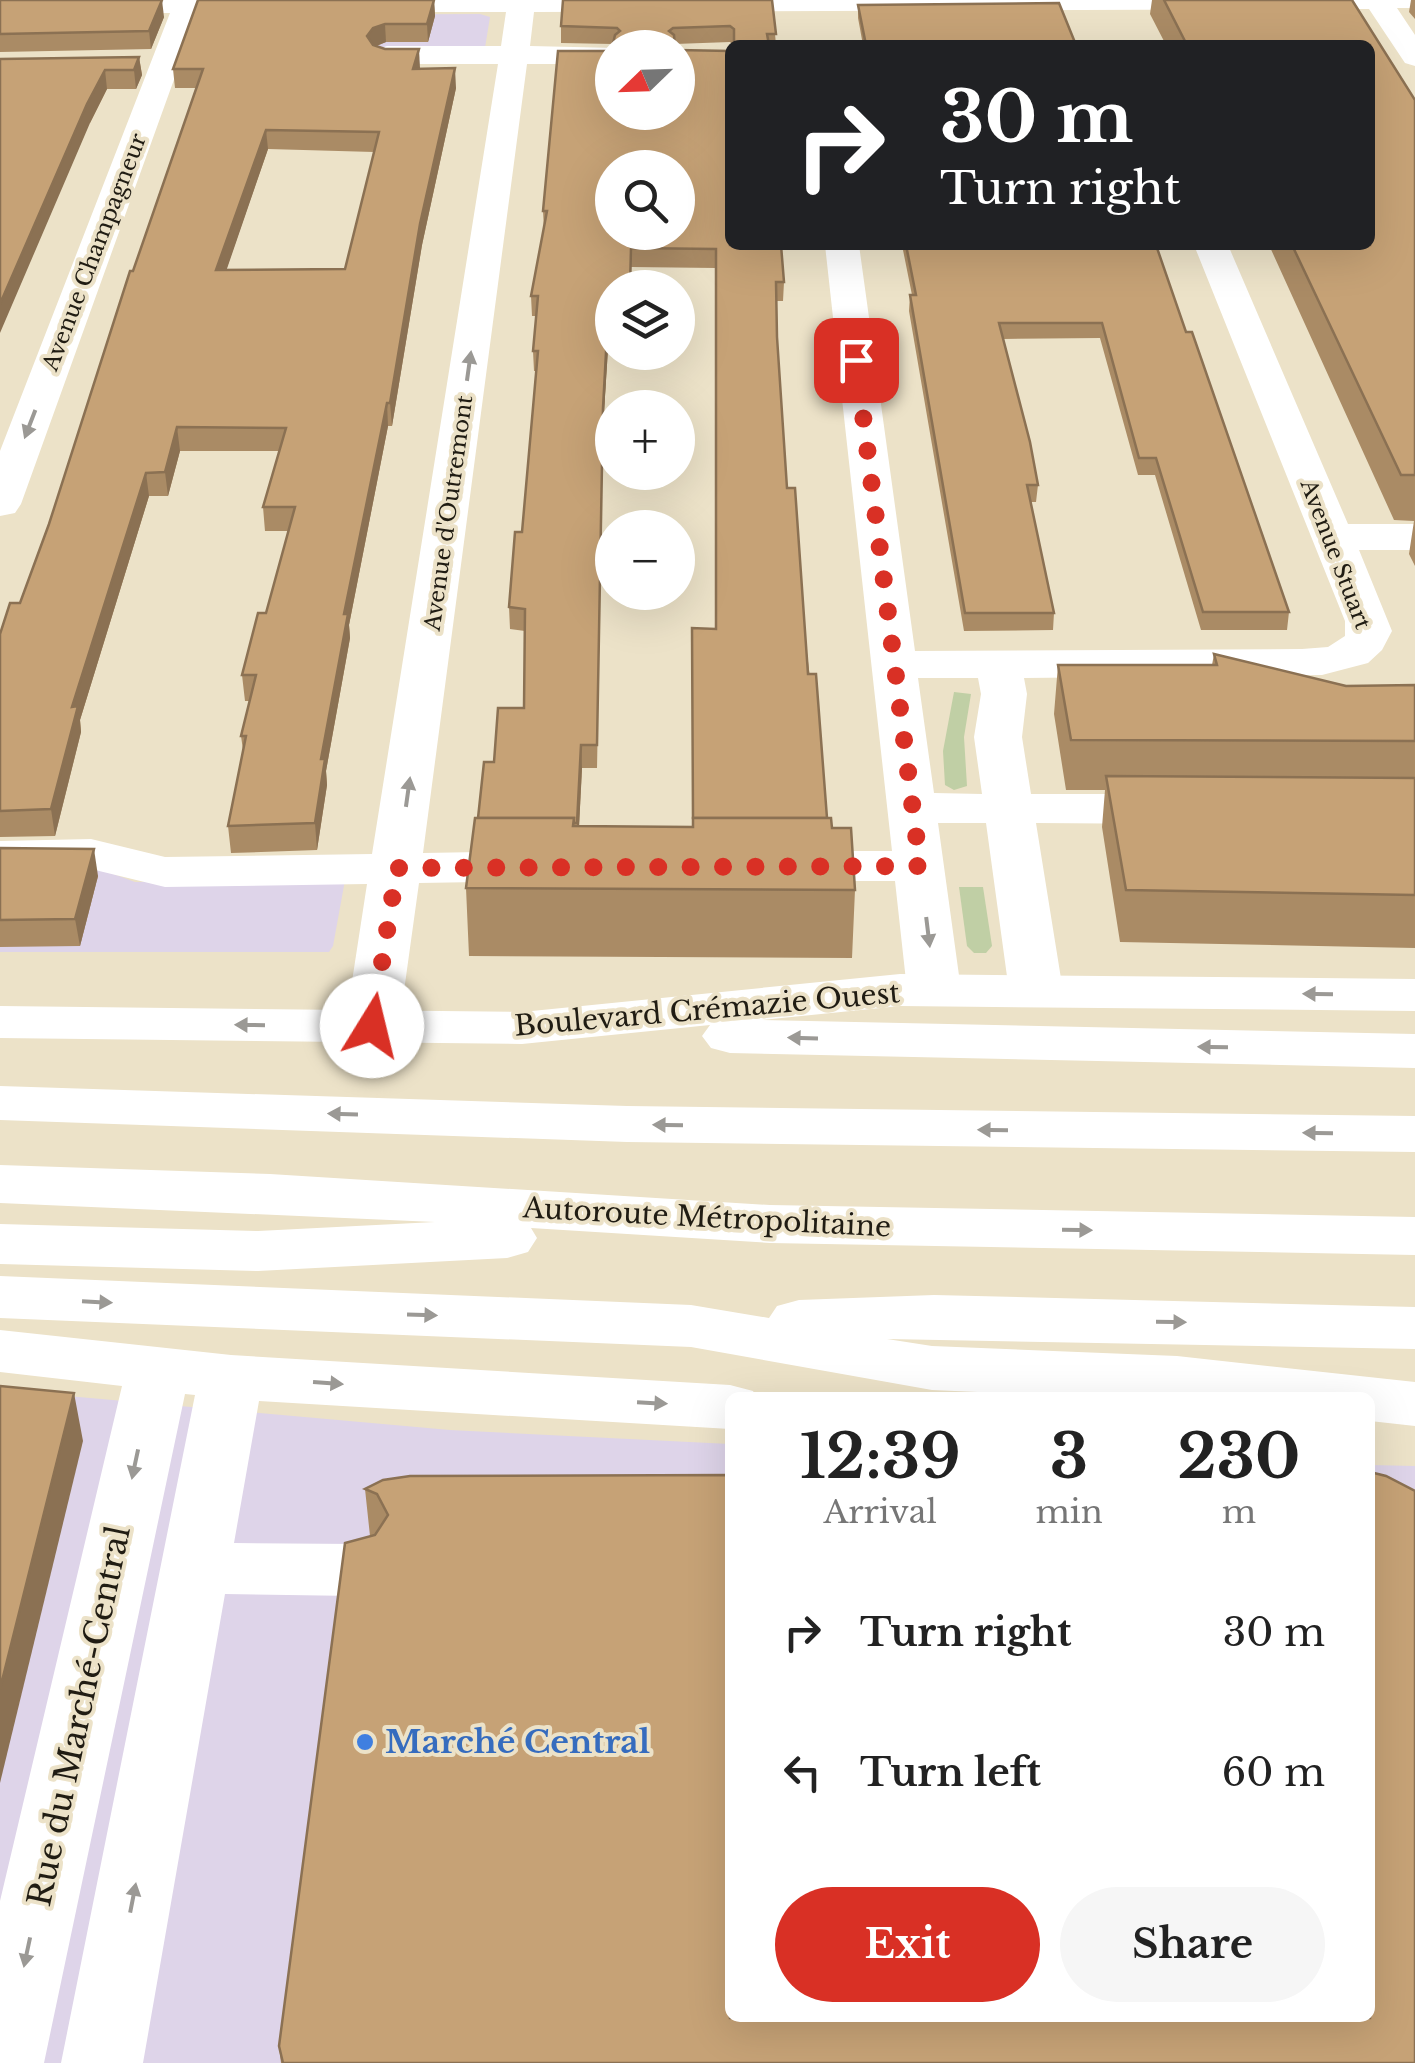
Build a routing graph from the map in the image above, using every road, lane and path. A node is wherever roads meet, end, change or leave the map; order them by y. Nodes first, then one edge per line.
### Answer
1 (1377, 0) edge
2 (1415, 0) edge
3 (1110, 1) edge
4 (188, 2) edge
5 (522, 2) edge
6 (0, 5) edge
7 (814, 10) edge
8 (1204, 11) edge
9 (1122, 30) dead end
10 (1414, 54) edge
11 (595, 55) edge
12 (388, 56) edge
13 (514, 56) junction
14 (843, 250) edge
15 (1213, 250) edge
16 (0, 504) edge
17 (1415, 537) edge
18 (1332, 538) junction
19 (999, 664) junction
20 (893, 665) junction
21 (913, 808) junction
22 (1008, 808) junction
23 (1227, 809) edge
24 (0, 856) edge
25 (587, 866) edge
26 (742, 866) edge
27 (920, 866) junction
28 (397, 868) junction
29 (934, 990) junction
30 (1036, 991) junction
31 (1415, 995) edge
32 (0, 1022) edge
33 (372, 1026) junction
34 (522, 1028) junction
35 (1415, 1051) edge
36 (0, 1104) edge
37 (1415, 1134) edge
38 (0, 1184) edge
39 (770, 1224) junction
40 (1415, 1236) edge
41 (0, 1244) edge
42 (0, 1297) edge
43 (691, 1326) junction
44 (1415, 1328) edge
45 (0, 1351) edge
46 (160, 1370) junction
47 (231, 1377) junction
48 (1300, 1392) edge
49 (1375, 1400) edge
50 (1415, 1404) edge
51 (725, 1407) edge
52 (1375, 1408) edge
53 (196, 1568) junction
54 (355, 1570) edge
55 (3, 2063) edge
56 (102, 2063) edge

1 - 2 main road
1 - 8 main road
1 - 10 main road
3 - 7 main road
3 - 8 main road
3 - 9 main road
4 - 5 main road
4 - 6 main road
4 -> 16 main road, Avenue Champagneur
5 - 7 main road
5 - 13 main road, Avenue d'Outremont
11 - 13 main road
12 - 13 main road
28 -> 13 main road, Avenue d'Outremont
14 - 20 main road
15 - 18 main road, Avenue Stuart
17 - 18 main road
18 - 19 main road, Avenue Stuart
19 - 20 main road, Avenue Stuart
19 - 22 main road
20 - 21 main road
21 - 22 main road
21 - 27 main road
22 - 23 main road
22 - 30 main road
24 - 28 main road
25 - 28 main road
26 - 27 main road
27 -> 29 main road
28 - 33 main road, Avenue d'Outremont
29 - 30 main road, Boulevard Crémazie Ouest
29 - 34 main road, Boulevard Crémazie Ouest
31 -> 30 main road, Boulevard Crémazie Ouest
33 -> 32 main road, Boulevard Crémazie Ouest
33 - 34 main road, Boulevard Crémazie Ouest
35 -> 34 main road
37 -> 36 main road
38 - 39 main road, Autoroute Métropolitaine
39 -> 40 main road, Autoroute Métropolitaine
39 - 41 main road
42 -> 43 main road
43 -> 44 main road
43 - 48 main road
45 - 46 main road
46 - 47 main road
46 -> 55 main road, Rue du Marché-Central
47 -> 51 main road
47 - 53 main road
49 - 50 main road
50 - 52 main road
53 - 54 main road
56 -> 53 main road

